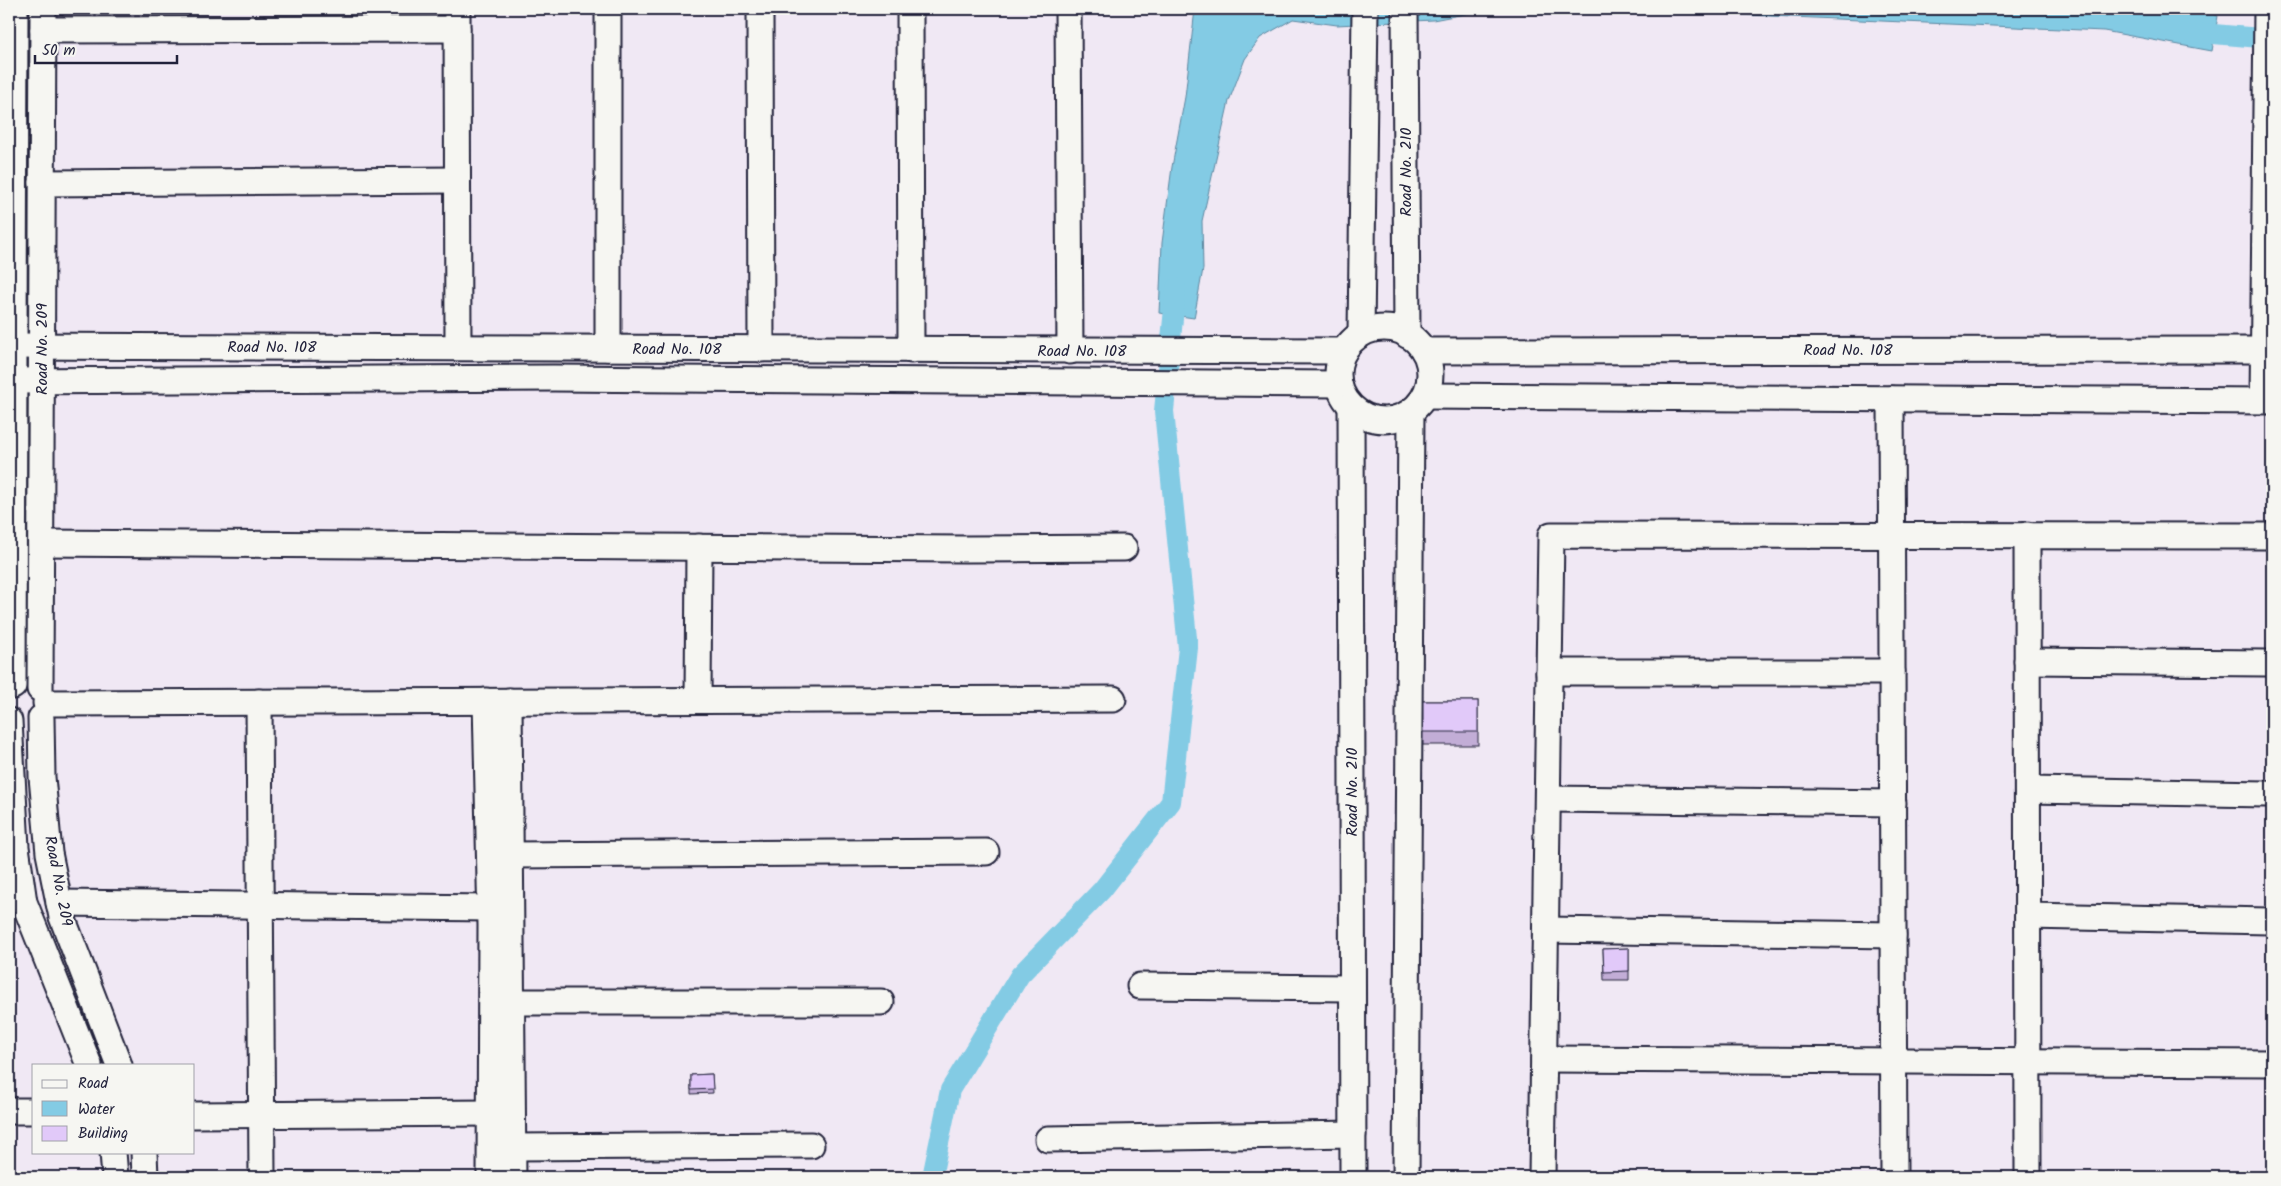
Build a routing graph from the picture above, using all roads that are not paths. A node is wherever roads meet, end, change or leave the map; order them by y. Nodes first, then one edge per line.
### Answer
1 (15, 9) edge
2 (608, 9) edge
3 (760, 9) edge
4 (910, 9) edge
5 (1068, 9) edge
6 (1365, 9) edge
7 (1405, 9) edge
8 (2267, 9) edge
9 (457, 19) edge
10 (43, 20) edge
11 (43, 128) junction
12 (12, 135) edge
13 (457, 180) junction
14 (42, 183) junction
15 (1353, 343) junction
16 (1416, 343) junction
17 (11, 346) edge
18 (42, 346) junction
19 (458, 347) junction
20 (608, 348) junction
21 (761, 349) junction
22 (911, 350) junction
23 (1070, 350) junction
24 (2268, 350) edge
25 (11, 381) edge
26 (42, 381) junction
27 (1339, 384) junction
28 (1891, 399) junction
29 (2268, 400) edge
30 (1418, 404) junction
31 (1351, 407) junction
32 (1892, 535) junction
33 (2027, 535) junction
34 (2272, 536) edge
35 (41, 544) junction
36 (699, 547) junction
37 (1124, 548) dead end
38 (2027, 661) junction
39 (2267, 663) dead end
40 (1549, 672) junction
41 (1892, 672) junction
42 (11, 687) edge
43 (1113, 699) dead end
44 (698, 700) junction
45 (498, 701) junction
46 (259, 702) junction
47 (42, 703) junction
48 (9, 720) edge
49 (2028, 790) junction
50 (2268, 794) dead end
51 (1548, 799) junction
52 (1892, 803) junction
53 (986, 852) dead end
54 (511, 855) junction
55 (16, 902) edge
56 (59, 903) junction
57 (260, 905) junction
58 (490, 908) junction
59 (2028, 916) junction
60 (2269, 921) dead end
61 (1546, 930) junction
62 (1893, 935) junction
63 (1140, 986) dead end
64 (1352, 988) junction
65 (513, 1002) junction
66 (881, 1002) dead end
67 (1544, 1059) junction
68 (1894, 1061) junction
69 (2028, 1062) junction
70 (2272, 1063) edge
71 (89, 1064) edge
72 (119, 1064) edge
73 (9, 1111) edge
74 (32, 1111) edge
75 (490, 1113) junction
76 (262, 1114) junction
77 (195, 1115) edge
78 (1352, 1134) junction
79 (1048, 1139) dead end
80 (811, 1145) dead end
81 (514, 1147) junction
82 (113, 1154) edge
83 (144, 1154) edge
84 (115, 1177) edge
85 (145, 1177) edge
86 (262, 1177) edge
87 (490, 1177) edge
88 (513, 1177) edge
89 (1352, 1177) edge
90 (1406, 1177) edge
91 (1542, 1177) edge
92 (1894, 1177) edge
93 (2028, 1177) edge

1 - 12 street, Road No. 209
2 - 20 street
3 - 21 street
4 - 22 street
5 - 23 street
6 - 15 street
7 - 16 street, Road No. 210
8 - 24 street
9 - 10 street
9 - 13 street
10 - 11 street, Road No. 209
11 - 12 street
11 - 14 street, Road No. 209
12 - 17 street, Road No. 209
13 - 14 street
13 - 19 street
14 - 18 street, Road No. 209
15 - 16 street
15 - 23 street, Road No. 108
15 - 27 street
16 - 24 street, Road No. 108
16 - 30 street, Road No. 210
17 - 18 street, Road No. 108
17 - 25 street, Road No. 209
18 - 19 street, Road No. 108
18 - 26 street, Road No. 209
19 - 20 street, Road No. 108
20 - 21 street, Road No. 108
21 - 22 street, Road No. 108
22 - 23 street, Road No. 108
24 - 29 street
25 - 26 street, Road No. 108
25 - 42 street, Road No. 209
26 - 27 street, Road No. 108
26 - 35 street, Road No. 209
27 - 31 street, Road No. 210
28 - 29 street
28 - 30 street
28 - 32 street
30 - 31 street
30 - 90 street, Road No. 210
31 - 64 street, Road No. 210
32 - 33 street
32 - 40 street
32 - 41 street
33 - 34 street
33 - 38 street
35 - 36 street
35 - 47 street, Road No. 209
36 - 37 street
36 - 44 street
38 - 39 street
38 - 49 street
40 - 41 street
40 - 51 street
41 - 52 street
42 - 47 street
43 - 44 street
44 - 45 street
45 - 46 street
45 - 54 street
45 - 58 street
46 - 47 street
46 - 57 street
47 - 48 street
47 - 56 street, Road No. 209
48 - 55 street, Road No. 209
49 - 50 street
49 - 59 street
51 - 52 street
51 - 61 street
52 - 62 street
53 - 54 street
54 - 65 street
55 - 71 street, Road No. 209
56 - 57 street
56 - 72 street, Road No. 209
57 - 58 street
57 - 76 street
58 - 75 street
59 - 60 street
59 - 69 street
61 - 62 street
61 - 67 street
62 - 68 street
63 - 64 street
64 - 78 street, Road No. 210
65 - 66 street
65 - 81 street
67 - 68 street
67 - 91 street
68 - 69 street
68 - 92 street
69 - 70 street
69 - 93 street
73 - 74 street
75 - 76 street
75 - 87 street
76 - 77 street
76 - 86 street
78 - 79 street
78 - 89 street, Road No. 210
80 - 81 street
81 - 88 street
82 - 84 street
83 - 85 street

